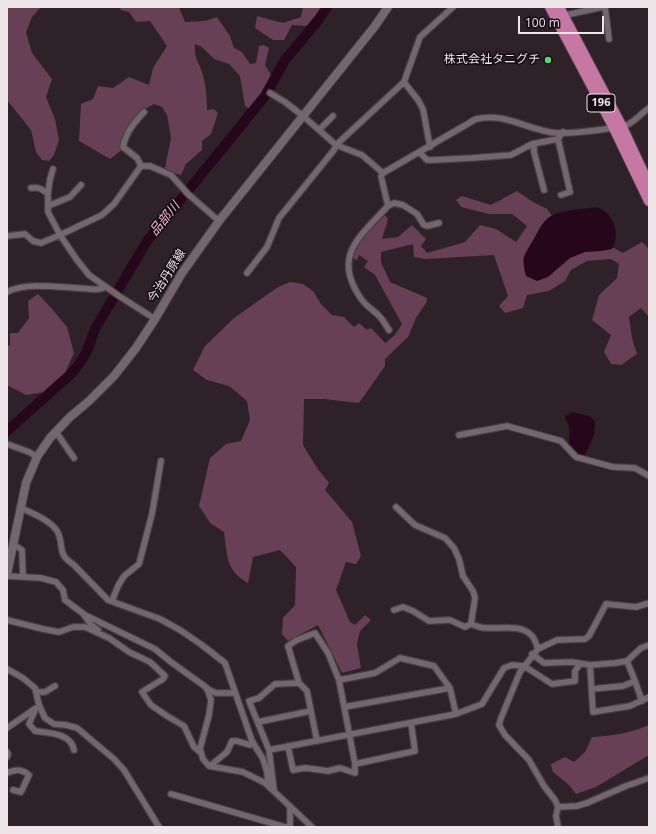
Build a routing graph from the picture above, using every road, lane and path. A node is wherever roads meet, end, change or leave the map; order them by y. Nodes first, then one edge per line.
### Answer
1 (388, 7) edge
2 (453, 7) edge
3 (550, 7) edge
4 (604, 7) edge
5 (559, 14) edge
6 (609, 39) dead end
7 (404, 82) junction
8 (270, 93) dead end
9 (649, 108) edge
10 (144, 112) dead end
11 (303, 116) junction
12 (333, 116) dead end
13 (618, 128) junction
14 (318, 130) junction
15 (563, 132) junction
16 (558, 140) junction
17 (534, 144) junction
18 (336, 145) junction
19 (430, 147) junction
20 (420, 152) junction
21 (142, 166) junction
22 (53, 169) dead end
23 (383, 173) junction
24 (81, 185) dead end
25 (649, 185) edge
26 (31, 188) dead end
27 (544, 190) dead end
28 (48, 194) junction
29 (561, 195) dead end
30 (649, 201) edge
31 (48, 206) junction
32 (388, 206) junction
33 (219, 220) junction
34 (439, 223) dead end
35 (60, 235) junction
36 (7, 236) edge
37 (247, 273) dead end
38 (106, 287) junction
39 (7, 292) edge
40 (155, 319) junction
41 (389, 330) dead end
42 (56, 432) junction
43 (459, 436) dead end
44 (7, 444) edge
45 (36, 457) junction
46 (74, 458) dead end
47 (161, 461) dead end
48 (649, 476) edge
49 (396, 507) dead end
50 (21, 508) junction
51 (13, 544) junction
52 (7, 575) edge
53 (23, 577) junction
54 (112, 601) junction
55 (649, 603) edge
56 (394, 610) dead end
57 (83, 613) junction
58 (7, 620) edge
59 (471, 624) junction
60 (109, 638) junction
61 (649, 645) edge
62 (538, 649) junction
63 (532, 654) junction
64 (627, 660) junction
65 (580, 664) junction
66 (590, 665) junction
67 (524, 666) junction
68 (7, 669) edge
69 (339, 680) junction
70 (635, 681) junction
71 (299, 684) junction
72 (55, 686) dead end
73 (450, 688) junction
74 (207, 689) junction
75 (592, 689) junction
76 (36, 692) junction
77 (235, 693) junction
78 (649, 697) edge
79 (642, 700) junction
80 (38, 706) junction
81 (344, 707) junction
82 (311, 711) junction
83 (456, 714) junction
84 (258, 722) junction
85 (411, 723) junction
86 (7, 728) edge
87 (350, 734) junction
88 (317, 741) junction
89 (253, 742) junction
90 (288, 746) junction
91 (74, 750) dead end
92 (269, 750) junction
93 (7, 752) edge
94 (201, 753) junction
95 (7, 756) edge
96 (355, 764) junction
97 (210, 766) junction
98 (7, 773) edge
99 (649, 778) edge
100 (268, 785) junction
101 (13, 790) dead end
102 (274, 790) junction
103 (171, 794) dead end
104 (290, 806) junction
105 (558, 807) junction
106 (159, 827) edge
107 (285, 827) edge
108 (312, 827) edge
109 (558, 827) edge

1 - 11 main road, 今治丹原線
2 - 7 street
3 - 5 highway, 196
4 - 5 street
4 - 6 street
5 - 13 highway, 196
7 - 18 street
7 - 19 street
8 - 11 street
9 - 13 street
10 - 21 street
11 - 14 street
11 - 33 main road, 今治丹原線
12 - 14 street
13 - 15 street
13 - 25 highway, 196
13 - 30 highway, 196
14 - 18 street
15 - 16 street
15 - 19 street
16 - 17 street
16 - 29 street
17 - 20 street
17 - 27 street
18 - 23 street
18 - 37 street
19 - 20 street
20 - 23 street
21 - 33 street
21 - 35 street
22 - 28 street
23 - 32 street
24 - 31 street
26 - 28 street
28 - 31 street
31 - 35 street
32 - 34 street
32 - 41 street
33 - 40 main road, 今治丹原線
35 - 36 street
35 - 38 street
38 - 39 street
38 - 40 street
40 - 42 main road, 今治丹原線
42 - 45 main road, 今治丹原線
42 - 46 street
43 - 48 street
44 - 45 street
45 - 50 main road, 今治丹原線
47 - 54 street
49 - 59 street
50 - 51 main road, 今治丹原線
50 - 54 street
51 - 52 main road, 今治丹原線
51 - 53 street
52 - 53 street
53 - 57 street
54 - 77 street
55 - 62 street
56 - 59 street
57 - 60 street
57 - 74 street
58 - 60 street
59 - 62 street
60 - 94 street
61 - 64 street
62 - 63 street
63 - 65 street
63 - 67 street
64 - 66 street
64 - 70 street
65 - 66 street
65 - 67 street
66 - 75 street
67 - 83 street
67 - 105 street
68 - 76 street
69 - 71 street
69 - 73 street
69 - 81 street
70 - 75 street
70 - 79 street
71 - 82 street
71 - 84 street
72 - 76 street
73 - 81 street
73 - 83 street
74 - 77 street
74 - 94 street
75 - 79 street
76 - 80 street
77 - 89 street
78 - 79 street
80 - 86 street
80 - 91 street
80 - 106 street
81 - 87 street
82 - 84 street
82 - 88 street
83 - 85 street
84 - 92 street
85 - 87 street
85 - 96 street
87 - 88 street
87 - 96 street
88 - 90 street
89 - 97 street
89 - 100 street
90 - 92 street
90 - 96 street
92 - 102 street
93 - 95 street
94 - 97 street
97 - 100 street
98 - 101 street
99 - 105 street
100 - 102 street
102 - 104 street
103 - 107 street
104 - 107 street
104 - 108 street
105 - 109 street

